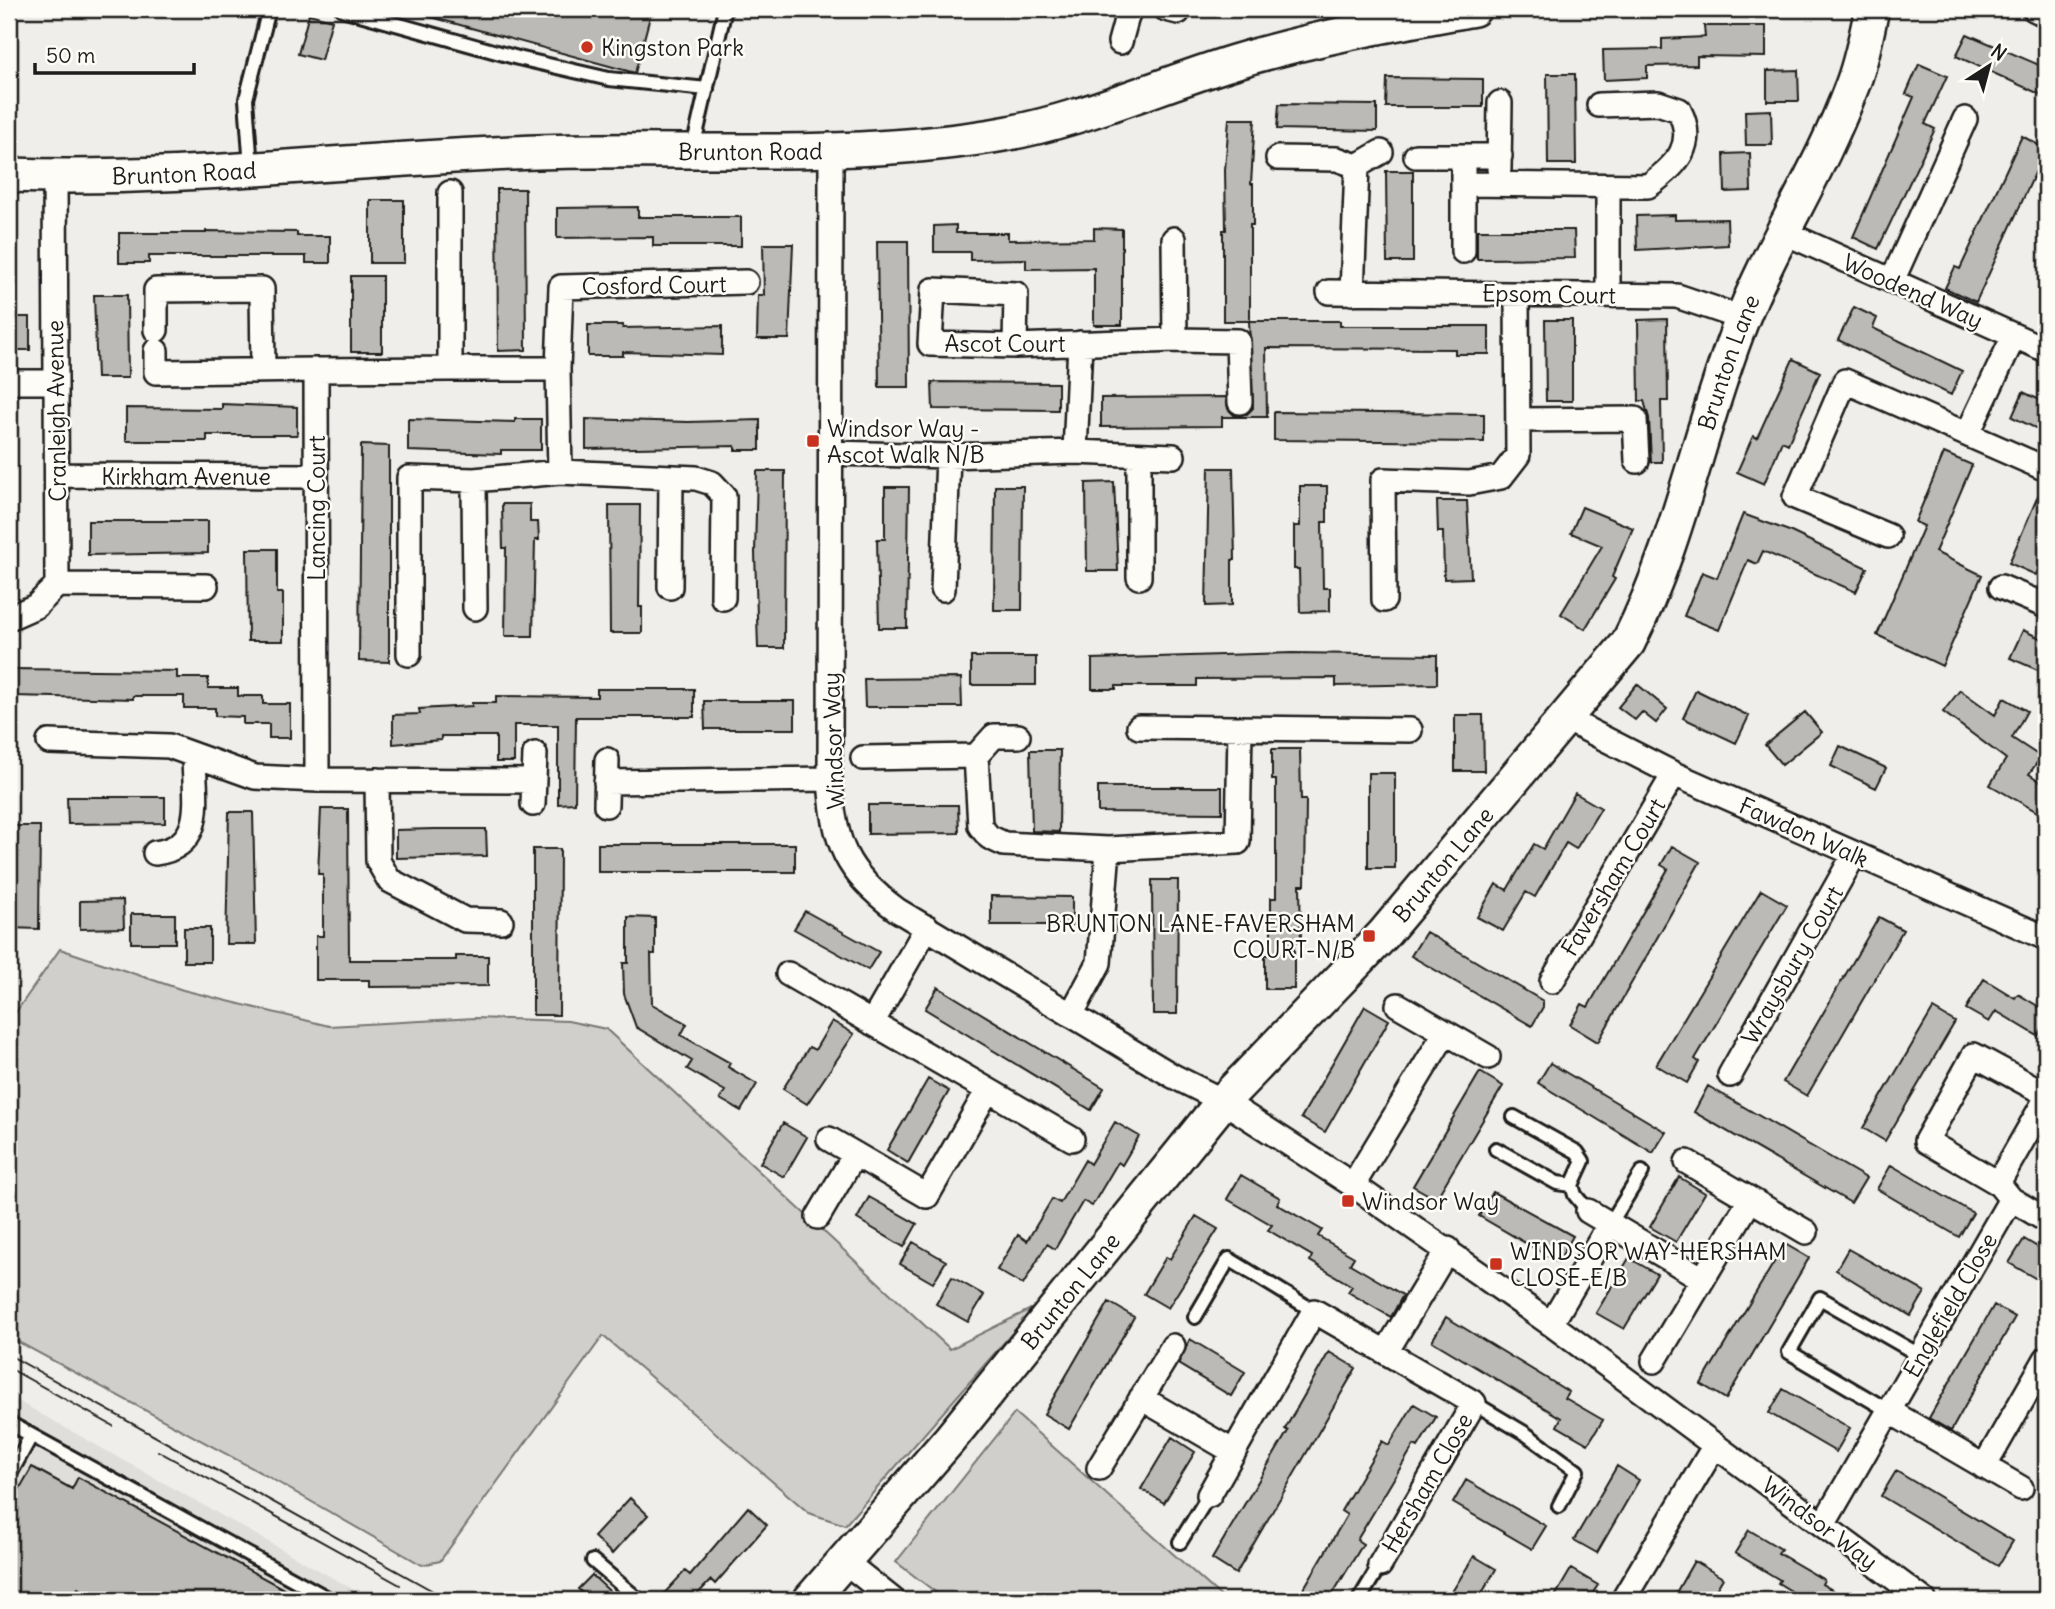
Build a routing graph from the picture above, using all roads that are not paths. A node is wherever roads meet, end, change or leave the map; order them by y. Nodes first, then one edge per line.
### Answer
1 (269, 9) edge
2 (342, 9) edge
3 (725, 9) edge
4 (1129, 9) edge
5 (1474, 9) edge
6 (1872, 9) edge
7 (2034, 9) edge
8 (1439, 12) edge
9 (2046, 15) edge
10 (1120, 42) dead end
11 (706, 89) junction
12 (1500, 103) dead end
13 (1599, 105) dead end
14 (1965, 119) dead end
15 (831, 150) junction
16 (1381, 152) dead end
17 (692, 153) junction
18 (1416, 156) dead end
19 (1464, 156) junction
20 (1500, 156) junction
21 (1278, 158) dead end
22 (1357, 166) junction
23 (251, 171) junction
24 (9, 174) edge
25 (55, 176) junction
26 (1464, 184) junction
27 (1499, 185) junction
28 (1608, 186) junction
29 (450, 194) dead end
30 (1781, 231) junction
31 (1174, 239) dead end
32 (1463, 251) dead end
33 (1892, 281) junction
34 (746, 282) dead end
35 (1517, 294) junction
36 (1608, 295) junction
37 (1742, 318) junction
38 (2014, 335) junction
39 (1175, 340) junction
40 (1080, 343) junction
41 (1015, 346) junction
42 (2046, 349) edge
43 (450, 369) junction
44 (558, 369) junction
45 (263, 370) junction
46 (316, 370) junction
47 (9, 382) edge
48 (54, 382) junction
49 (1240, 402) dead end
50 (1518, 420) junction
51 (1968, 433) junction
52 (1075, 452) junction
53 (831, 453) junction
54 (1139, 455) junction
55 (948, 456) junction
56 (1173, 456) dead end
57 (1637, 461) dead end
58 (2046, 469) edge
59 (560, 472) junction
60 (57, 475) junction
61 (315, 476) junction
62 (671, 477) junction
63 (474, 480) junction
64 (1888, 536) dead end
65 (1139, 577) dead end
66 (57, 585) junction
67 (206, 586) dead end
68 (670, 587) dead end
69 (2001, 587) dead end
70 (943, 589) dead end
71 (723, 598) dead end
72 (1384, 600) dead end
73 (2046, 606) edge
74 (475, 608) dead end
75 (9, 618) edge
76 (409, 654) dead end
77 (1566, 719) junction
78 (1139, 727) dead end
79 (1240, 728) junction
80 (1410, 730) dead end
81 (1018, 736) dead end
82 (49, 742) dead end
83 (535, 754) dead end
84 (976, 755) junction
85 (194, 756) junction
86 (863, 758) dead end
87 (1674, 774) junction
88 (830, 779) junction
89 (317, 780) junction
90 (377, 780) junction
91 (534, 781) junction
92 (533, 804) dead end
93 (606, 805) dead end
94 (1108, 849) junction
95 (155, 853) dead end
96 (1854, 855) junction
97 (500, 921) dead end
98 (928, 927) junction
99 (2046, 938) edge
100 (788, 974) dead end
101 (1552, 981) dead end
102 (1398, 1005) dead end
103 (1071, 1015) junction
104 (872, 1023) junction
105 (1445, 1033) junction
106 (1488, 1057) dead end
107 (1730, 1074) dead end
108 (988, 1090) junction
109 (2046, 1096) edge
110 (1223, 1101) junction
111 (1514, 1117) dead end
112 (829, 1139) dead end
113 (1072, 1139) dead end
114 (1496, 1149) dead end
115 (855, 1154) junction
116 (1687, 1162) dead end
117 (1642, 1172) dead end
118 (1353, 1185) junction
119 (1572, 1185) junction
120 (2005, 1191) junction
121 (1750, 1200) junction
122 (1588, 1211) joint
123 (818, 1217) dead end
124 (2046, 1220) edge
125 (1610, 1224) junction
126 (1806, 1232) dead end
127 (1448, 1249) junction
128 (1703, 1279) junction
129 (1314, 1311) junction
130 (1195, 1317) dead end
131 (1551, 1324) junction
132 (1173, 1346) dead end
133 (1386, 1352) junction
134 (1921, 1356) junction
135 (2046, 1359) edge
136 (1654, 1361) dead end
137 (1141, 1398) junction
138 (1474, 1402) junction
139 (1889, 1411) junction
140 (9, 1423) edge
141 (31, 1436) junction
142 (1715, 1445) junction
143 (1234, 1452) junction
144 (1984, 1467) junction
145 (1099, 1468) dead end
146 (9, 1476) edge
147 (2021, 1488) dead end
148 (1209, 1494) joint
149 (1559, 1506) dead end
150 (1823, 1525) junction
151 (1180, 1542) dead end
152 (593, 1561) dead end
153 (844, 1561) junction
154 (1380, 1565) joint
155 (331, 1600) edge
156 (639, 1600) edge
157 (810, 1600) edge
158 (893, 1600) edge
159 (1359, 1600) edge
160 (1623, 1600) edge
161 (1924, 1600) edge

1 - 23 lane
2 - 11 lane
3 - 11 lane
4 - 10 street
5 - 8 street, Brunton Road
6 - 30 street, Brunton Lane
7 - 9 street
8 - 15 street, Brunton Road
11 - 17 lane
12 - 20 street
13 - 28 street
14 - 33 street
15 - 17 street, Brunton Road
15 - 53 street, Windsor Way
16 - 22 street
17 - 23 street, Brunton Road
18 - 19 street
19 - 20 street
19 - 26 street
20 - 27 street
21 - 22 street
22 - 35 street, Epsom Court
23 - 25 street, Brunton Road
24 - 25 street, Brunton Road
25 - 48 street, Cranleigh Avenue
26 - 27 street
26 - 32 street
27 - 28 street
28 - 36 street
29 - 43 street
30 - 33 street, Woodend Way
30 - 37 street, Brunton Lane
31 - 39 street
33 - 38 street, Woodend Way
34 - 44 street, Cosford Court
35 - 36 street, Epsom Court
35 - 50 street
36 - 37 street, Epsom Court
37 - 77 street, Brunton Lane
38 - 42 street, Woodend Way
38 - 51 street
39 - 40 street, Ascot Court
39 - 49 street, Ascot Court
40 - 41 street, Ascot Court
40 - 52 street, Ascot Court
41 - 41 street, Ascot Court
43 - 44 street
43 - 46 street
44 - 59 street
45 - 45 street
45 - 46 street
46 - 61 street, Lancing Court
47 - 48 street
48 - 60 street, Cranleigh Avenue
50 - 57 street
50 - 72 street
51 - 58 street
51 - 64 street
52 - 54 street
52 - 55 street
53 - 55 street
53 - 88 street, Windsor Way
54 - 56 street
54 - 65 street
55 - 70 street
59 - 62 street
59 - 63 street
60 - 61 street, Kirkham Avenue
60 - 66 street, Cranleigh Avenue
61 - 89 street, Lancing Court
62 - 68 street
62 - 71 street
63 - 74 street
63 - 76 street
66 - 67 street
66 - 75 street
69 - 73 street
77 - 87 street, Fawdon Walk
77 - 110 street, Brunton Lane
78 - 79 street
79 - 80 street
79 - 94 street
81 - 84 street
82 - 85 street
83 - 91 street
84 - 86 street
84 - 94 street
85 - 89 street
85 - 95 street
87 - 96 street, Fawdon Walk
87 - 101 street, Faversham Court
88 - 93 street
88 - 98 street, Windsor Way
89 - 90 street
90 - 91 street
90 - 97 street
91 - 92 street
94 - 103 street
96 - 99 street, Fawdon Walk
96 - 107 street, Wraysbury Court
98 - 103 street, Windsor Way
98 - 104 street
100 - 104 street
102 - 105 street
103 - 110 street, Windsor Way
104 - 108 street
105 - 106 street
105 - 118 street
108 - 113 street
108 - 115 street
109 - 120 street, Englefield Close
109 - 120 street, Englefield Close
110 - 118 street, Windsor Way
110 - 153 street, Brunton Lane
111 - 119 lane
112 - 115 street
114 - 119 lane
115 - 123 street
116 - 121 street
117 - 125 lane
118 - 127 street, Windsor Way
119 - 122 lane
120 - 124 street, Englefield Close
120 - 134 street, Englefield Close
121 - 126 street
121 - 128 street
122 - 125 street
125 - 128 street
125 - 131 street
127 - 131 street, Windsor Way
127 - 133 street
128 - 136 street
129 - 130 lane, Hersham Close
129 - 133 street, Hersham Close
129 - 143 street
131 - 142 street, Windsor Way
132 - 137 street
133 - 138 street, Hersham Close
134 - 139 street, Englefield Close
134 - 139 lane
135 - 144 street
137 - 143 street
137 - 145 street
138 - 149 lane, Hersham Close
138 - 154 street, Hersham Close
139 - 144 street
139 - 150 street, Englefield Close
140 - 141 lane
141 - 146 lane
141 - 155 lane
142 - 150 street, Windsor Way
142 - 160 street
143 - 148 street
144 - 147 street
148 - 151 lane
150 - 161 street, Windsor Way
152 - 156 lane
153 - 157 street, Brunton Lane
153 - 158 street
154 - 159 lane, Hersham Close

